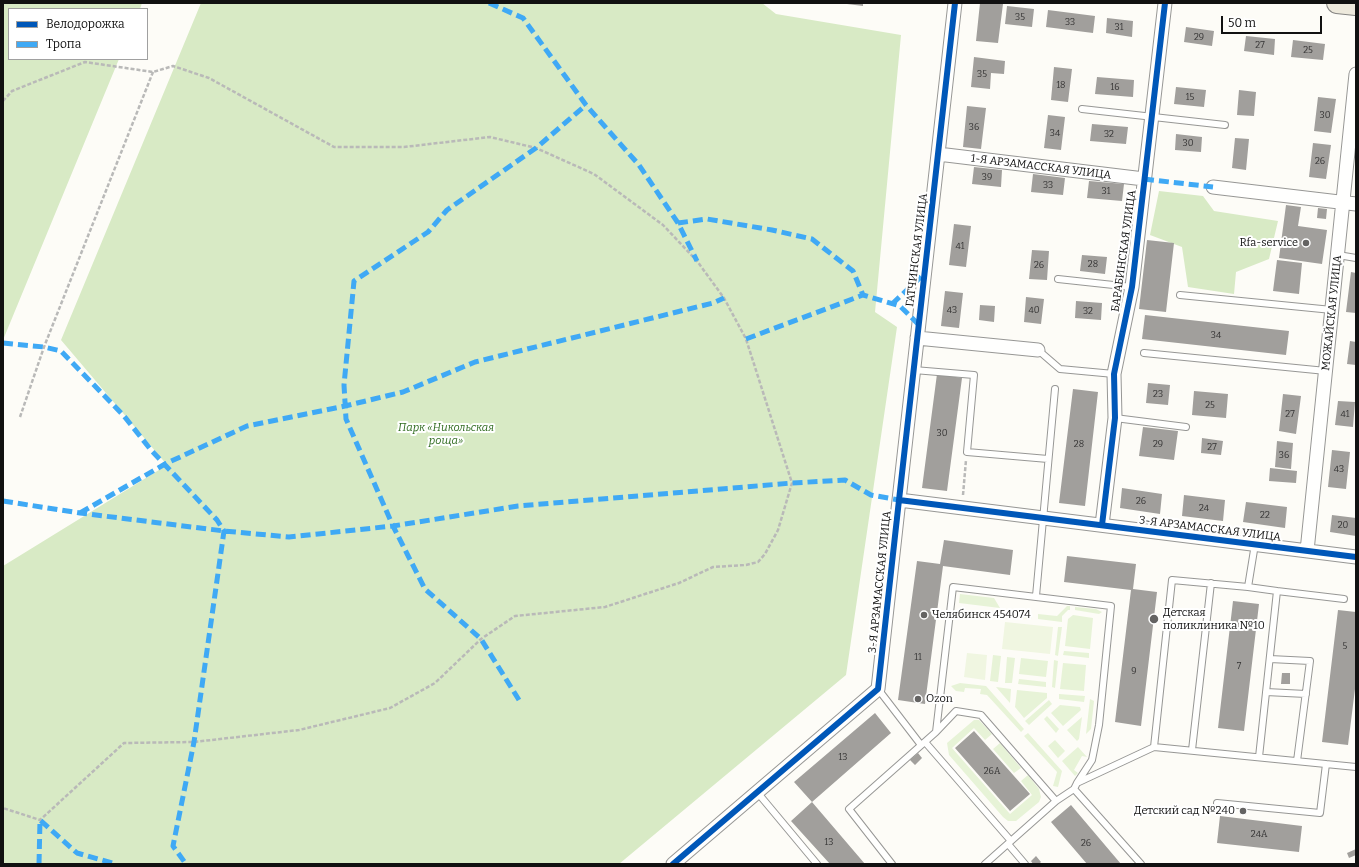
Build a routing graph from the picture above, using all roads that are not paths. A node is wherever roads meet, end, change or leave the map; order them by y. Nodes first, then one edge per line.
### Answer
1 (955, 3) edge
2 (1165, 3) edge
3 (1337, 3) edge
4 (1356, 5) edge
5 (1356, 74) edge
6 (1082, 109) dead end
7 (1152, 118) junction
8 (1225, 125) dead end
9 (938, 154) junction
10 (1144, 179) junction
11 (1213, 187) dead end
12 (1343, 202) junction
13 (1356, 204) edge
14 (1338, 255) junction
15 (1356, 258) edge
16 (1058, 279) dead end
17 (1132, 287) junction
18 (1180, 295) dead end
19 (1332, 310) junction
20 (917, 338) junction
21 (1038, 350) joint
22 (1144, 353) dead end
23 (914, 370) junction
24 (1326, 371) junction
25 (1114, 374) junction
26 (1055, 389) dead end
27 (1115, 418) junction
28 (1186, 427) dead end
29 (1048, 459) junction
30 (899, 500) junction
31 (1043, 518) junction
32 (1102, 525) junction
33 (1255, 544) junction
34 (1307, 551) junction
35 (1356, 557) edge
36 (1211, 583) junction
37 (1248, 587) junction
38 (1277, 591) junction
39 (1036, 596) junction
40 (1344, 599) dead end
41 (1270, 659) junction
42 (878, 689) junction
43 (1266, 692) junction
44 (1306, 694) junction
45 (936, 732) junction
46 (923, 743) junction
47 (1154, 747) junction
48 (1192, 750) junction
49 (1259, 757) junction
50 (1297, 761) junction
51 (1326, 764) junction
52 (1356, 767) edge
53 (1075, 786) junction
54 (757, 792) junction
55 (1056, 801) junction
56 (1217, 803) dead end
57 (1010, 843) junction
58 (673, 864) edge
59 (817, 864) edge
60 (892, 864) edge
61 (985, 864) edge
62 (1025, 864) edge
63 (1141, 864) edge

1 - 9 street, ГАТЧИНСКАЯ УЛИЦА
2 - 7 street, БАРАБИНСКАЯ УЛИЦА
3 - 4 main road
5 - 12 street, МОЖАЙСКАЯ УЛИЦА
6 - 7 lane
7 - 8 lane
7 - 10 street, БАРАБИНСКАЯ УЛИЦА
9 - 10 street, 1-Я АРЗАМАССКАЯ УЛИЦА
9 - 20 street, ГАТЧИНСКАЯ УЛИЦА
10 - 17 street, БАРАБИНСКАЯ УЛИЦА
11 - 12 street
12 - 13 street
12 - 14 street, МОЖАЙСКАЯ УЛИЦА
14 - 15 lane
14 - 19 street, МОЖАЙСКАЯ УЛИЦА
16 - 17 lane
17 - 25 street, БАРАБИНСКАЯ УЛИЦА
18 - 19 lane
19 - 24 street, МОЖАЙСКАЯ УЛИЦА
20 - 21 street
20 - 23 street, ГАТЧИНСКАЯ УЛИЦА
21 - 25 lane
22 - 24 lane
23 - 29 lane
23 - 30 street, ГАТЧИНСКАЯ УЛИЦА
24 - 34 street, МОЖАЙСКАЯ УЛИЦА
25 - 27 street, БАРАБИНСКАЯ УЛИЦА
26 - 29 lane
27 - 28 lane
27 - 32 street, БАРАБИНСКАЯ УЛИЦА
29 - 31 lane
30 - 31 street, 3-Я АРЗАМАССКАЯ УЛИЦА
30 - 42 street, 3-Я АРЗАМАССКАЯ УЛИЦА
31 - 32 street, 3-Я АРЗАМАССКАЯ УЛИЦА
31 - 39 lane
32 - 33 street, 3-Я АРЗАМАССКАЯ УЛИЦА
33 - 34 street, 3-Я АРЗАМАССКАЯ УЛИЦА
33 - 37 lane
34 - 35 street, 3-Я АРЗАМАССКАЯ УЛИЦА
36 - 37 lane
36 - 47 lane
36 - 48 lane
37 - 38 lane
38 - 40 lane
38 - 41 lane
39 - 45 lane
39 - 53 lane
41 - 43 lane
41 - 44 lane
42 - 46 lane
42 - 54 street
43 - 44 lane
43 - 49 lane
44 - 50 lane
45 - 46 lane
45 - 55 lane
46 - 57 lane
46 - 60 lane
47 - 48 lane
47 - 53 lane
48 - 49 lane
49 - 50 lane
50 - 51 lane
51 - 52 lane
51 - 56 lane
53 - 55 lane
53 - 63 lane
54 - 58 street
54 - 59 lane
55 - 57 lane
57 - 61 lane
57 - 62 lane

